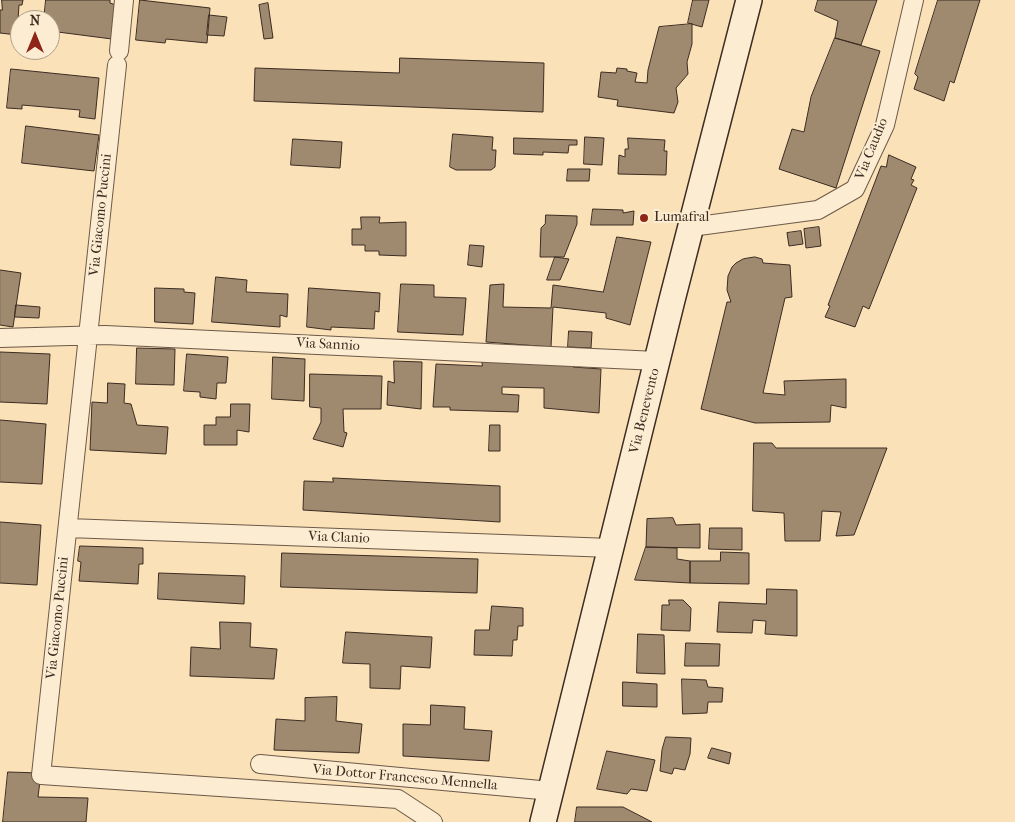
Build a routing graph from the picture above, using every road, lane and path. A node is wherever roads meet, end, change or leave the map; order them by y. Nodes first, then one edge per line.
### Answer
1 (124, 0) edge
2 (749, 0) edge
3 (914, 0) edge
4 (691, 227) junction
5 (87, 336) junction
6 (0, 338) edge
7 (657, 361) junction
8 (68, 528) junction
9 (611, 548) junction
10 (260, 764) dead end
11 (551, 791) junction
12 (433, 822) edge
13 (543, 822) edge

1 - 5 street, Via Giacomo Puccini
2 - 4 main road, Via Benevento
3 - 4 street, Via Caudio
4 - 7 main road, Via Benevento
5 - 6 street, Via Sannio
5 - 7 street, Via Sannio
5 - 8 street, Via Giacomo Puccini
7 - 9 main road, Via Benevento
8 - 9 street, Via Clanio
8 - 12 street, Via Giacomo Puccini
9 - 11 main road, Via Benevento
10 - 11 street, Via Dottor Francesco Mennella
11 - 13 main road, Via Benevento

